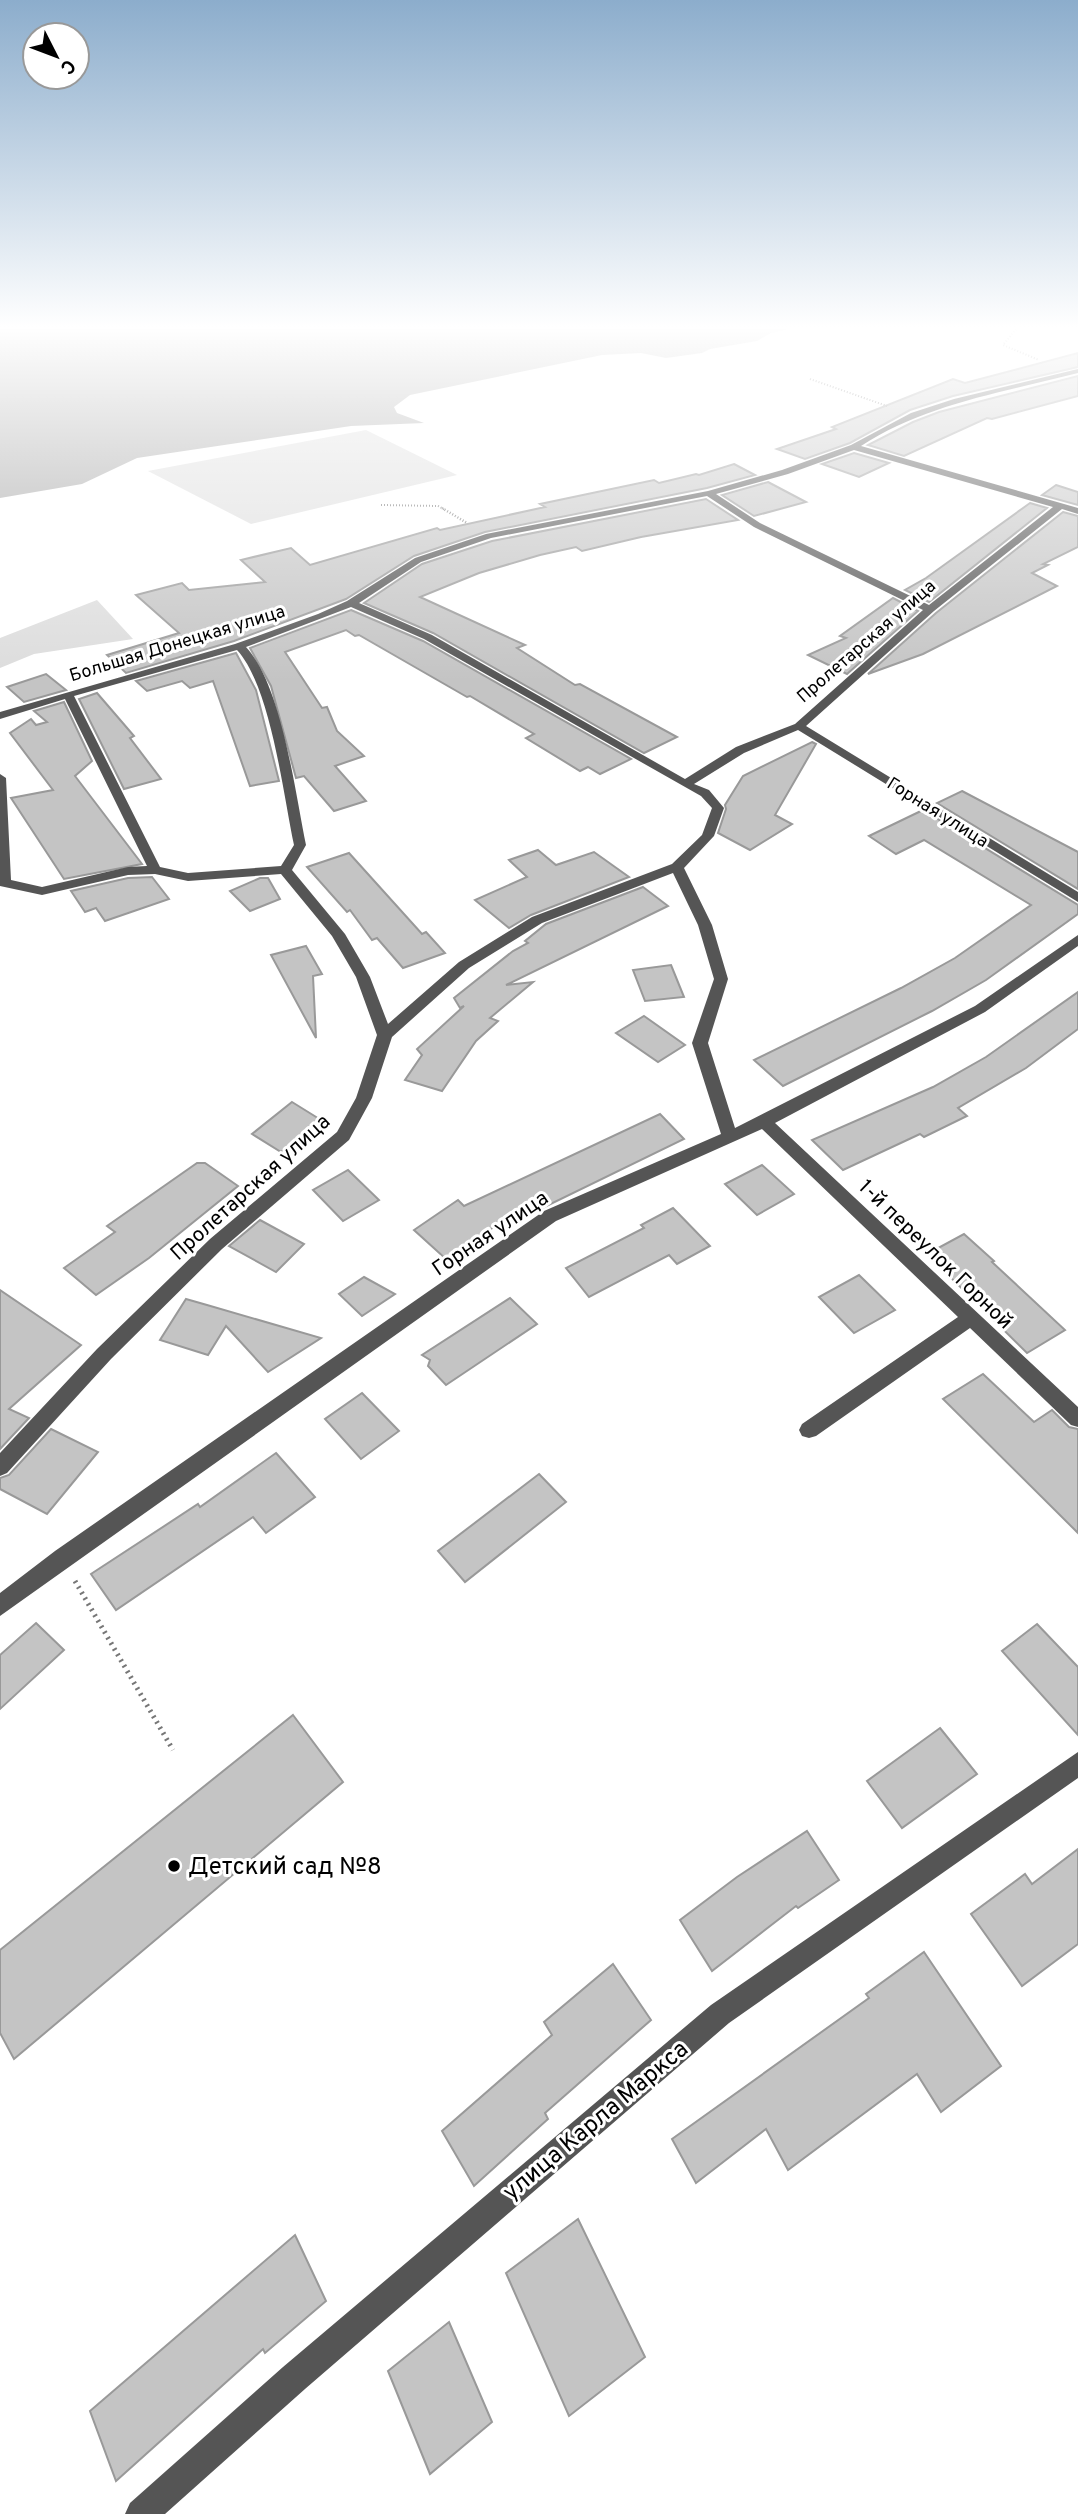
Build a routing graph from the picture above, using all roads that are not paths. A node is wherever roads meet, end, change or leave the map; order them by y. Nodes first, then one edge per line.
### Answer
1 (854, 447) joint
2 (709, 493) junction
3 (1060, 506) junction
4 (1078, 511) edge
5 (351, 603) junction
6 (930, 609) junction
7 (239, 646) junction
8 (68, 694) junction
9 (0, 716) edge
10 (799, 726) junction
11 (0, 778) edge
12 (685, 784) junction
13 (677, 867) junction
14 (155, 870) junction
15 (285, 870) junction
16 (2, 884) edge
17 (1078, 898) edge
18 (1078, 939) edge
19 (385, 1035) junction
20 (764, 1122) junction
21 (730, 1137) junction
22 (970, 1318) junction
23 (1078, 1419) edge
24 (810, 1430) dead end
25 (0, 1467) edge
26 (0, 1606) edge
27 (1078, 1763) edge
28 (141, 2514) edge

1 - 2 street, Большая Донецкая улица
1 - 3 street
2 - 5 street, Большая Донецкая улица
2 - 6 street
3 - 4 street
3 - 6 street, Пролетарская улица
5 - 7 street, Большая Донецкая улица
5 - 12 street
6 - 10 street, Пролетарская улица
7 - 8 street, Большая Донецкая улица
7 - 15 street
8 - 9 street, Большая Донецкая улица
8 - 14 street
10 - 12 street, Пролетарская улица
10 - 17 street, Горная улица
11 - 16 street
12 - 13 street
13 - 19 street
13 - 21 street
14 - 15 street
14 - 16 street
15 - 19 street
18 - 20 street, Горная улица
19 - 25 street, Пролетарская улица
20 - 21 street, Горная улица
20 - 22 street, 1-й переулок Горной
21 - 26 street, Горная улица
22 - 23 street, 1-й переулок Горной
22 - 24 street
27 - 28 street, улица Карла Маркса

